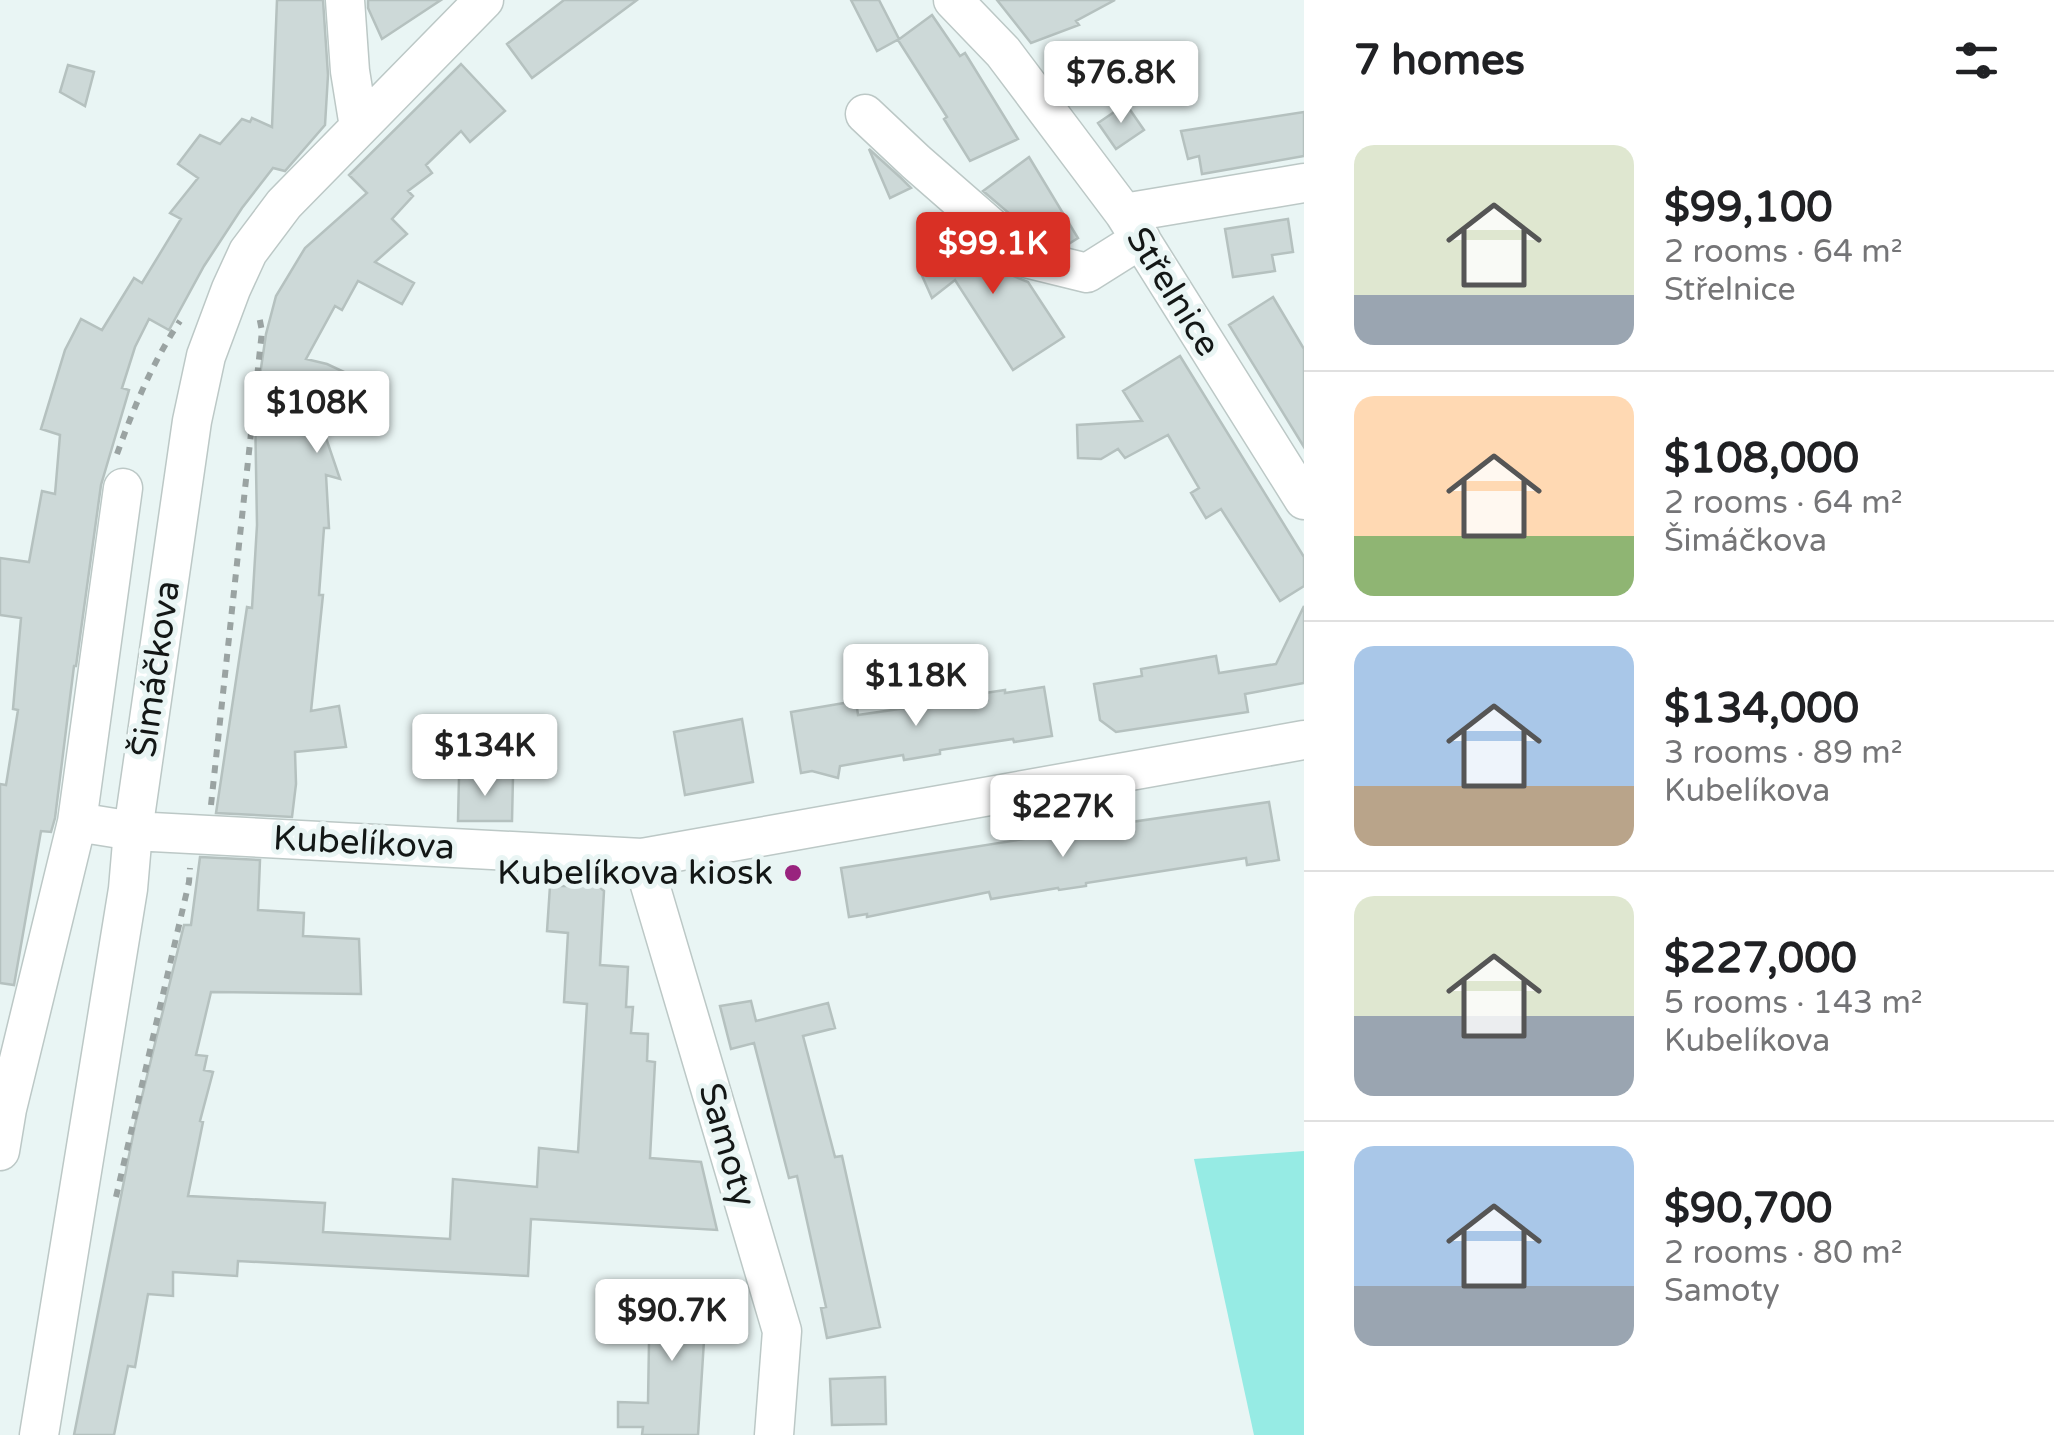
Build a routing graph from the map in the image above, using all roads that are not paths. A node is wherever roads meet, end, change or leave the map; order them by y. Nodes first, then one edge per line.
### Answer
1 (345, 0) edge
2 (484, 0) edge
3 (953, 0) edge
4 (865, 114) dead end
5 (359, 127) junction
6 (1304, 183) edge
7 (1132, 226) junction
8 (1294, 465) edge
9 (123, 488) dead end
10 (1304, 500) edge
11 (1304, 740) edge
12 (78, 822) junction
13 (133, 831) junction
14 (642, 858) junction
15 (0, 1152) edge
16 (39, 1435) edge
17 (774, 1435) edge

1 - 5 street
2 - 5 street, Šimáčkova
3 - 7 street, Střelnice
4 - 7 street
5 - 13 street, Šimáčkova
6 - 7 street
7 - 8 street, Střelnice
8 - 10 street, Střelnice
9 - 12 street
11 - 14 street, Kubelíkova
12 - 13 street, Kubelíkova
12 - 15 street
13 - 14 street, Kubelíkova
13 - 16 street, Šimáčkova
14 - 17 street, Samoty

